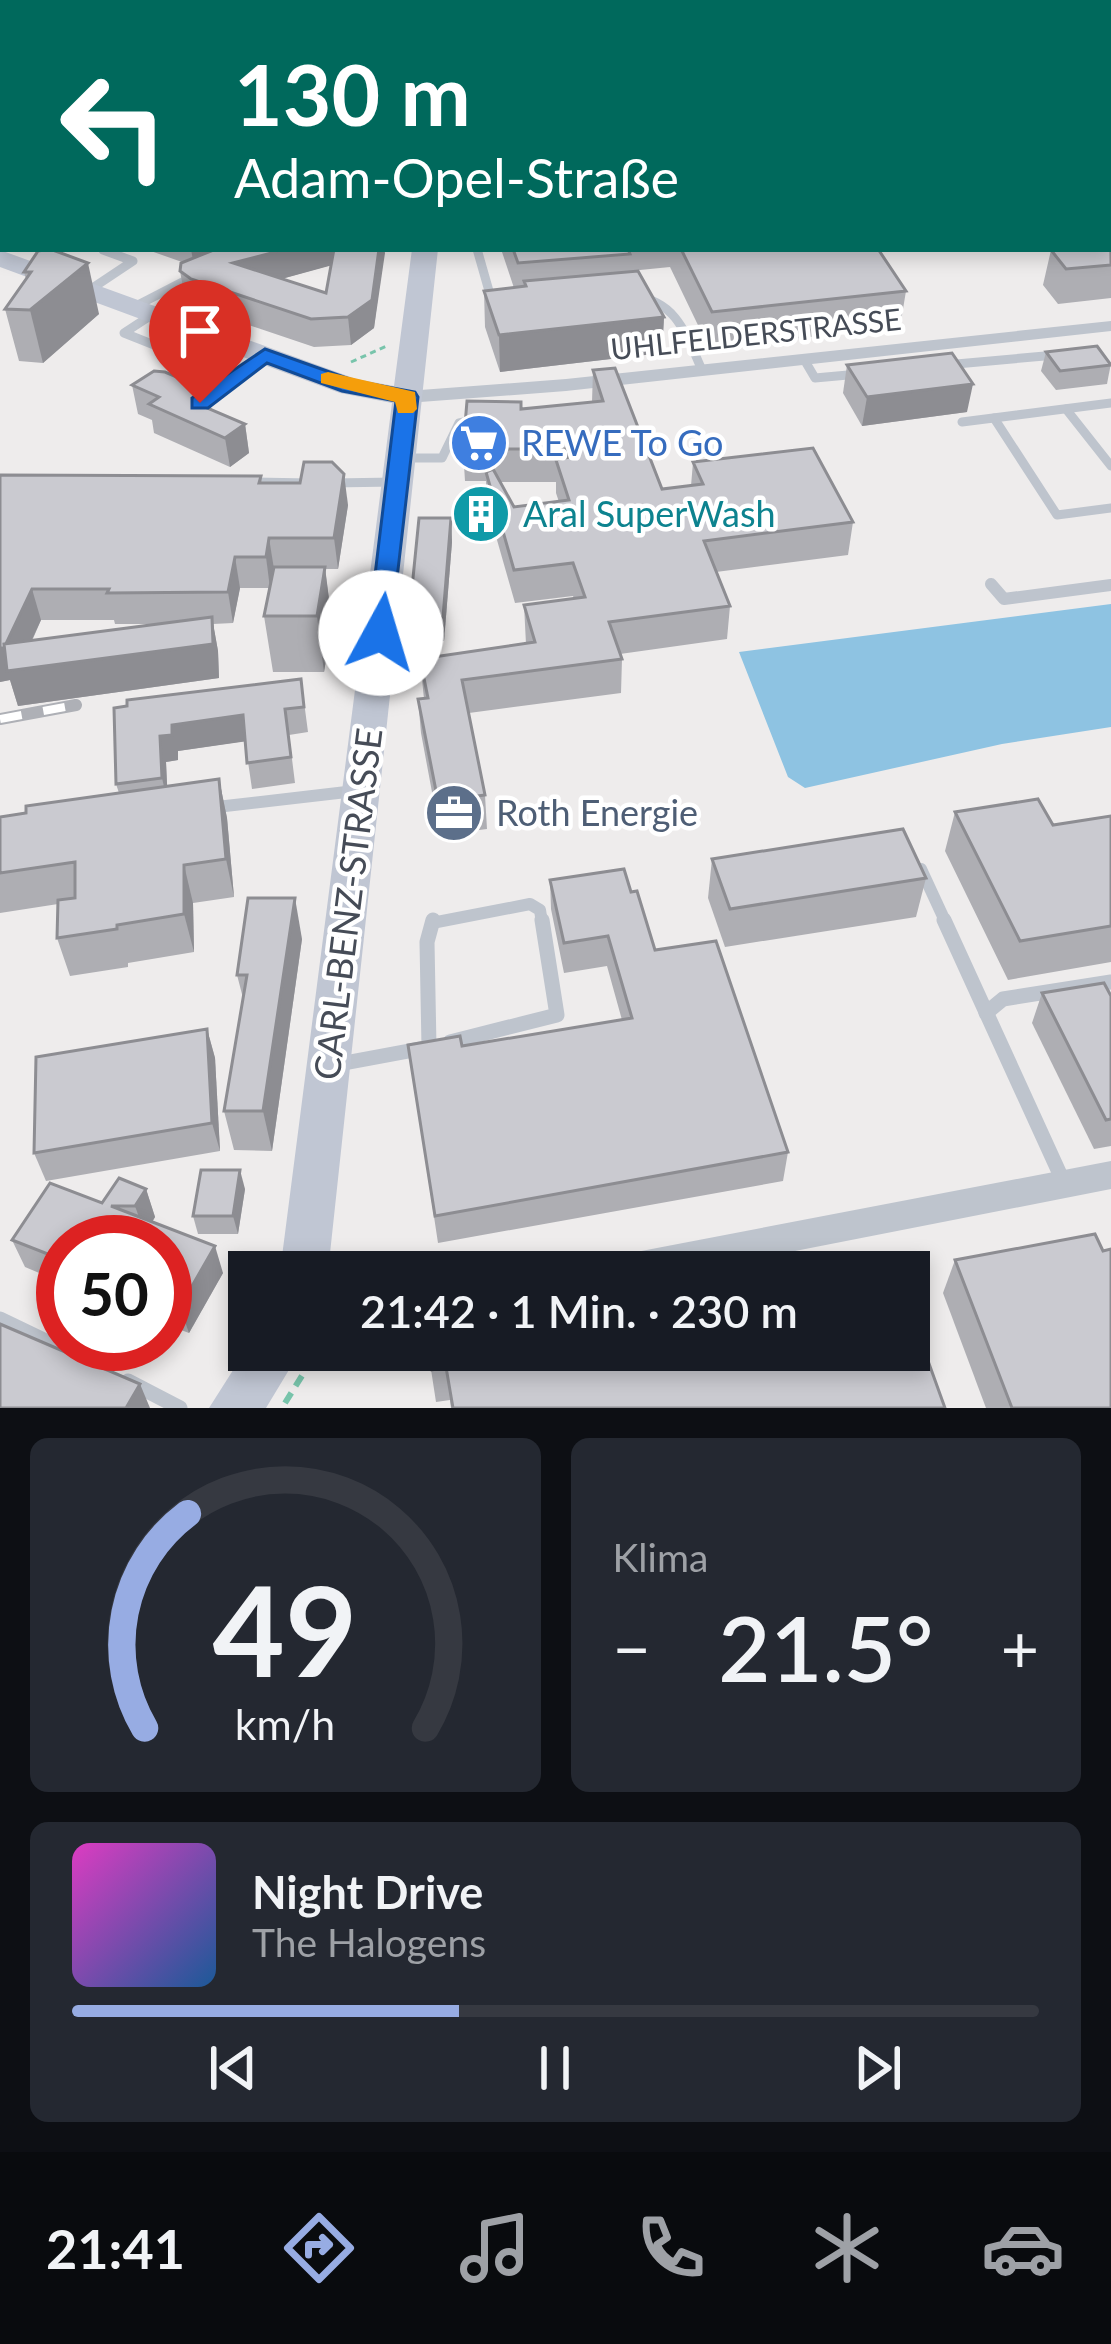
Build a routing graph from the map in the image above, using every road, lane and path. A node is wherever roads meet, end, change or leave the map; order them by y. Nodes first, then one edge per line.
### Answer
1 (108, 252) edge
2 (423, 252) edge
3 (478, 252) edge
4 (0, 256) edge
5 (218, 266) edge
6 (88, 291) junction
7 (614, 299) edge
8 (144, 311) junction
9 (504, 311) edge
10 (1111, 326) edge
11 (392, 353) junction
12 (1065, 354) edge
13 (265, 355) junction
14 (192, 360) dead end
15 (805, 361) junction
16 (929, 367) edge
17 (702, 370) junction
18 (883, 371) edge
19 (324, 377) junction
20 (566, 385) junction
21 (407, 397) junction
22 (200, 403) edge
23 (1111, 403) edge
24 (567, 408) edge
25 (1066, 409) junction
26 (500, 416) edge
27 (994, 418) junction
28 (962, 422) dead end
29 (1111, 466) edge
30 (398, 470) junction
31 (238, 482) edge
32 (1111, 508) edge
33 (991, 584) dead end
34 (1111, 585) edge
35 (362, 790) junction
36 (196, 809) edge
37 (921, 869) edge
38 (1111, 982) edge
39 (986, 1013) junction
40 (429, 1047) junction
41 (327, 1066) junction
42 (1111, 1175) edge
43 (1065, 1184) junction
44 (306, 1251) edge
45 (719, 1251) edge
46 (0, 1318) edge
47 (261, 1371) edge
48 (305, 1371) edge
49 (180, 1408) edge
50 (235, 1408) edge
51 (282, 1408) edge

1 - 6 lane
2 - 11 main road, CARL-BENZ-STRASSE
3 - 9 lane
4 - 6 main road
5 - 8 lane
6 - 8 main road
7 - 17 lane
8 - 13 main road
8 - 14 lane
10 - 15 street, UHLFELDERSTRASSE
11 - 19 main road
11 - 21 main road, CARL-BENZ-STRASSE
12 - 16 lane
13 - 19 main road
13 - 22 lane
15 - 17 street, UHLFELDERSTRASSE
15 - 18 lane
17 - 20 street, UHLFELDERSTRASSE
19 - 21 main road
20 - 21 street, UHLFELDERSTRASSE
20 - 24 lane
21 - 30 main road, CARL-BENZ-STRASSE
23 - 25 lane
25 - 27 lane
25 - 29 lane
26 - 30 lane
27 - 28 lane
27 - 32 lane
30 - 31 lane
30 - 35 main road, CARL-BENZ-STRASSE
33 - 34 lane
35 - 36 lane
35 - 41 main road, CARL-BENZ-STRASSE
37 - 39 lane
38 - 39 lane
39 - 43 lane
40 - 40 lane
40 - 41 lane
41 - 44 main road, CARL-BENZ-STRASSE
42 - 43 street
43 - 45 street
46 - 49 lane
47 - 50 main road
48 - 51 path

